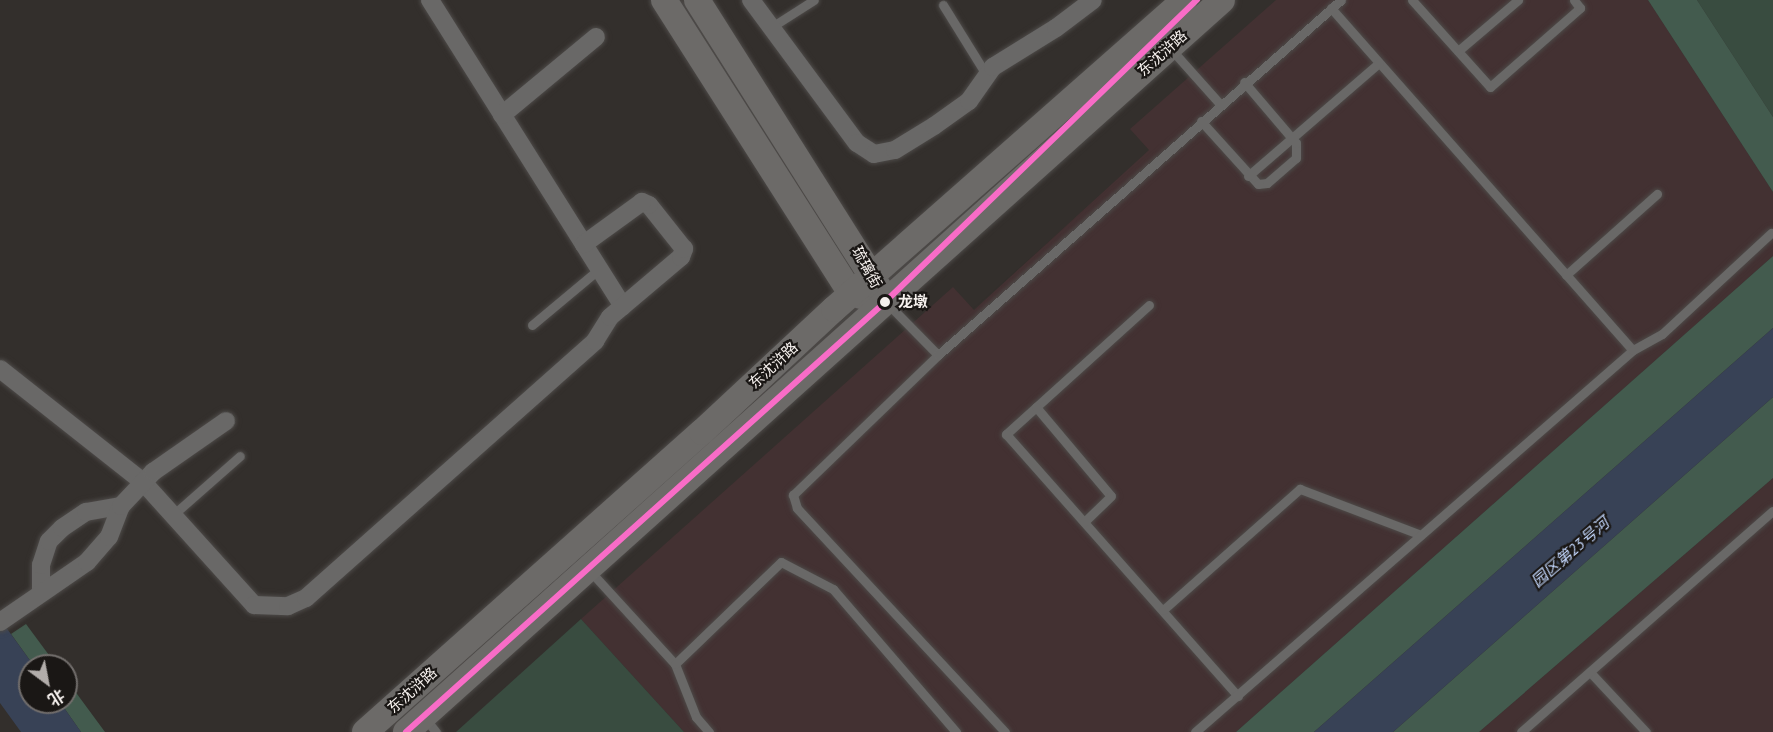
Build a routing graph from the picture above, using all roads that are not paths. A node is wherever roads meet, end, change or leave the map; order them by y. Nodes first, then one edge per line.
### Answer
1 (430, 0) edge
2 (664, 0) edge
3 (697, 0) edge
4 (751, 0) edge
5 (814, 0) edge
6 (1093, 0) edge
7 (1184, 0) edge
8 (1222, 0) edge
9 (1341, 0) edge
10 (1412, 0) edge
11 (1518, 0) edge
12 (1574, 0) edge
13 (943, 5) dead end
14 (1331, 8) junction
15 (770, 28) junction
16 (596, 37) dead end
17 (1161, 37) junction
18 (1458, 51) junction
19 (1379, 63) junction
20 (987, 76) junction
21 (1244, 82) junction
22 (1220, 104) junction
23 (502, 115) junction
24 (1202, 121) junction
25 (1292, 138) junction
26 (1248, 176) junction
27 (1657, 194) dead end
28 (1771, 233) dead end
29 (584, 244) junction
30 (599, 269) junction
31 (873, 273) junction
32 (1566, 274) junction
33 (851, 293) junction
34 (886, 303) junction
35 (1149, 305) dead end
36 (623, 306) junction
37 (532, 325) dead end
38 (1633, 350) junction
39 (938, 355) junction
40 (0, 369) edge
41 (1036, 407) junction
42 (226, 421) dead end
43 (240, 456) dead end
44 (143, 482) junction
45 (122, 506) junction
46 (1773, 511) edge
47 (173, 516) junction
48 (1084, 522) junction
49 (1421, 535) junction
50 (588, 569) junction
51 (41, 591) junction
52 (1163, 610) junction
53 (0, 622) edge
54 (675, 664) junction
55 (1590, 672) junction
56 (1238, 696) junction
57 (422, 727) edge
58 (365, 732) edge
59 (709, 732) edge
60 (956, 732) edge
61 (1005, 732) edge
62 (1195, 732) edge
63 (1521, 732) edge
64 (1646, 732) edge

1 - 23 street
2 - 33 main road, 琉璃街
3 - 31 main road, 琉璃街
4 - 15 street
5 - 15 lane
6 - 20 street
7 - 17 main road, 东沈浒路
8 - 17 main road, 东沈浒路
9 - 14 lane
10 - 18 lane
11 - 18 lane
12 - 18 lane
13 - 20 lane
14 - 19 lane
14 - 21 lane
15 - 20 street
16 - 23 street
17 - 22 lane
17 - 31 main road, 东沈浒路
17 - 34 main road, 东沈浒路
19 - 25 lane
19 - 32 lane
21 - 22 lane
21 - 25 lane
22 - 24 lane
23 - 29 street
24 - 26 lane
24 - 39 lane
25 - 26 lane
25 - 26 lane
27 - 32 lane
28 - 38 lane
29 - 30 street
29 - 36 street
30 - 36 street
30 - 37 lane
31 - 33 main road, 东沈浒路
31 - 34 main road, 琉璃街
32 - 38 lane
33 - 34 main road, 琉璃街
33 - 58 main road, 东沈浒路
34 - 39 lane
34 - 50 main road, 东沈浒路
35 - 41 lane
36 - 47 street
38 - 49 lane
39 - 61 lane
40 - 44 street
41 - 48 lane
41 - 48 lane
42 - 44 street
43 - 47 lane
44 - 45 street
44 - 47 street
45 - 51 street
45 - 51 street
46 - 55 lane
48 - 52 lane
49 - 52 lane
49 - 56 lane
50 - 54 lane
50 - 57 main road, 东沈浒路
51 - 53 street
52 - 56 lane
54 - 59 lane
54 - 60 lane
55 - 63 lane
55 - 64 lane
56 - 62 lane

